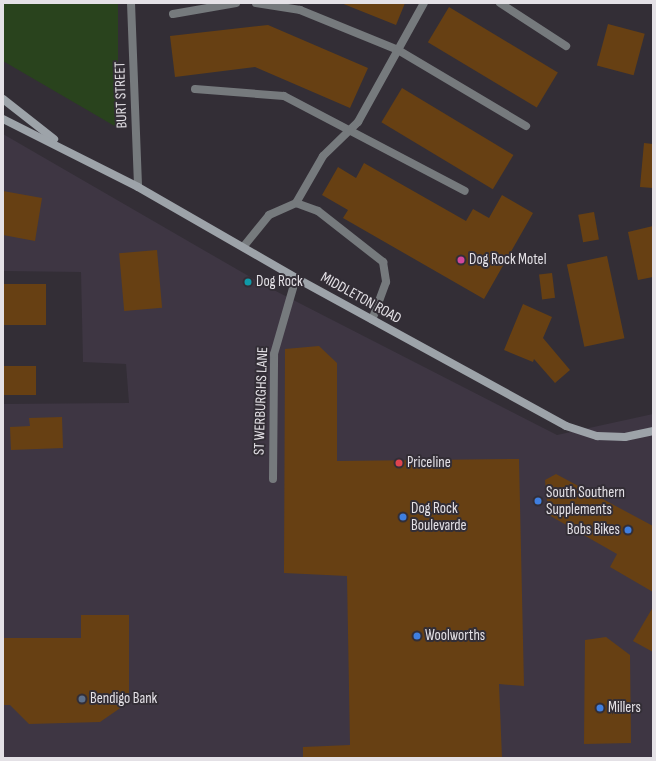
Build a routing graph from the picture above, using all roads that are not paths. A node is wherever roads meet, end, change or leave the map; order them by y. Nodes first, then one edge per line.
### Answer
1 (131, 3) edge
2 (236, 3) edge
3 (256, 3) edge
4 (424, 3) edge
5 (500, 3) edge
6 (174, 14) dead end
7 (566, 46) dead end
8 (398, 50) junction
9 (195, 89) dead end
10 (3, 99) edge
11 (3, 119) edge
12 (526, 126) dead end
13 (348, 132) junction
14 (66, 148) junction
15 (138, 187) junction
16 (465, 191) dead end
17 (296, 203) junction
18 (244, 246) junction
19 (296, 278) junction
20 (372, 320) junction
21 (653, 431) edge
22 (273, 479) dead end

1 - 15 street, BURT STREET
2 - 6 street
3 - 8 street
4 - 8 street
5 - 7 street
8 - 12 street
8 - 13 street
9 - 13 street
10 - 14 main road, MIDDLETON ROAD
11 - 14 main road, MIDDLETON ROAD
13 - 16 street
13 - 17 street
14 - 15 main road, MIDDLETON ROAD
15 - 18 main road, MIDDLETON ROAD
17 - 18 street
17 - 20 street
18 - 19 main road, MIDDLETON ROAD
19 - 20 main road, MIDDLETON ROAD
19 - 22 street, ST WERBURGHS LANE
20 - 21 main road, MIDDLETON ROAD

